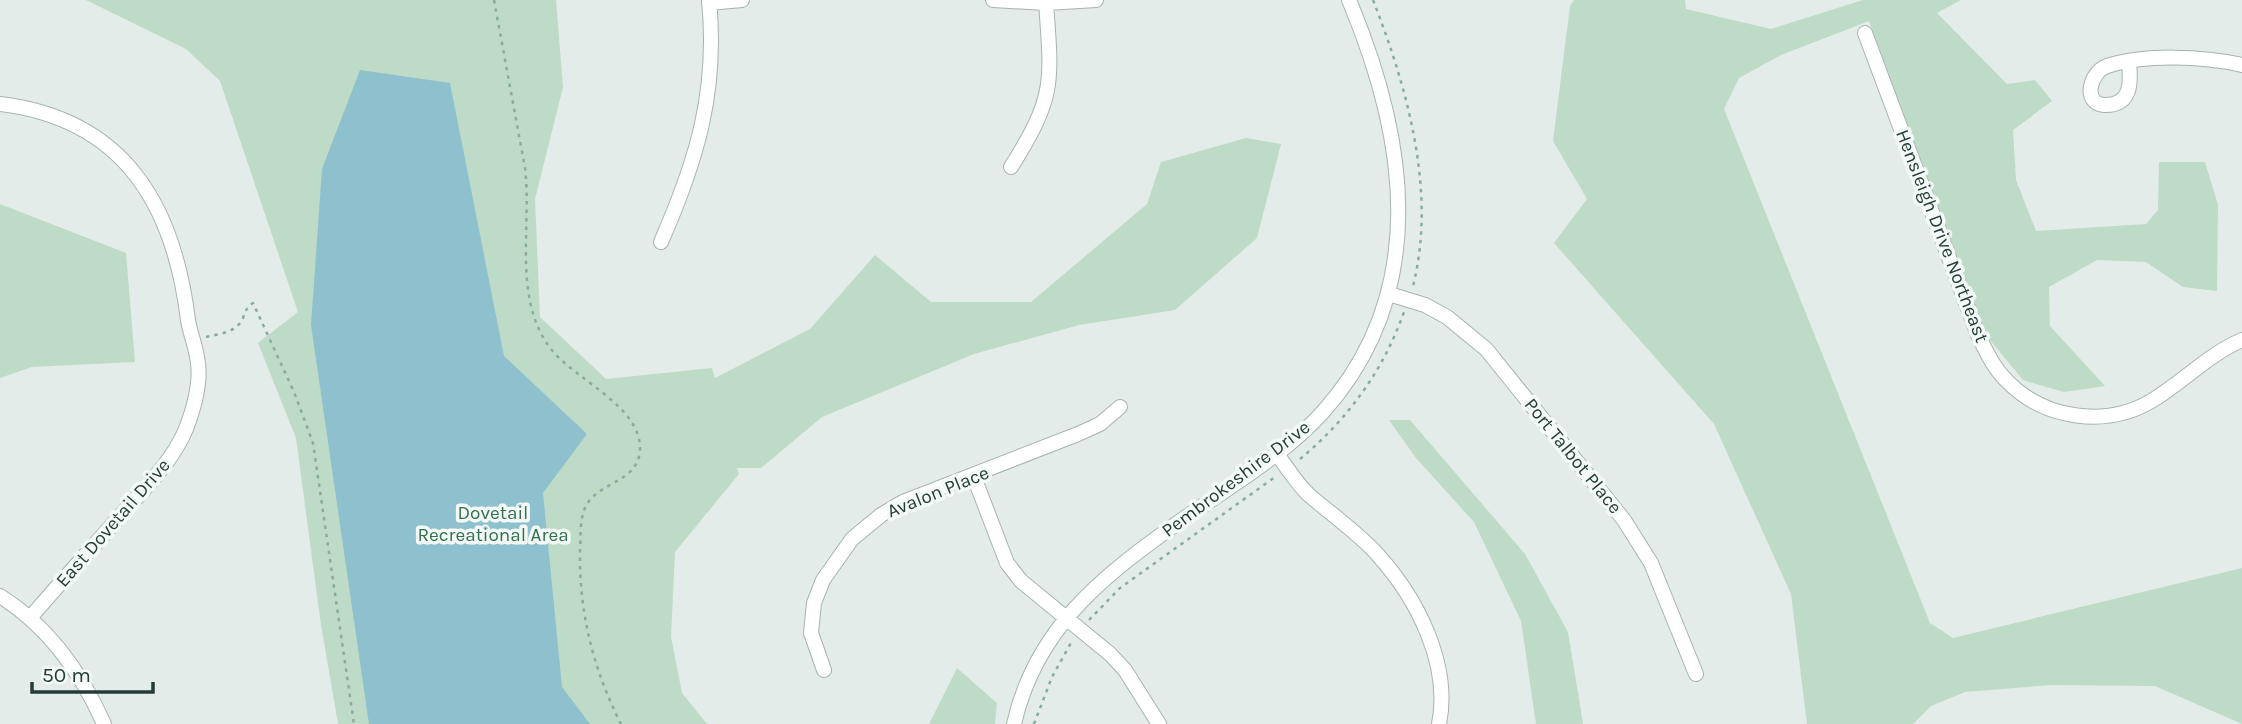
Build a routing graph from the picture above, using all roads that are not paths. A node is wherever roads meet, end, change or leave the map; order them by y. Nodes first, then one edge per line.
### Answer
1 (742, 0) edge
2 (993, 0) edge
3 (1096, 0) edge
4 (1349, 0) edge
5 (709, 2) edge
6 (1046, 3) junction
7 (1865, 33) dead end
8 (2129, 62) dead end
9 (2242, 65) edge
10 (0, 104) edge
11 (1011, 167) dead end
12 (662, 242) dead end
13 (1389, 294) junction
14 (2242, 340) edge
15 (1120, 407) dead end
16 (1276, 453) junction
17 (974, 477) junction
18 (0, 596) edge
19 (30, 618) junction
20 (1065, 619) junction
21 (824, 670) dead end
22 (1696, 674) dead end
23 (104, 724) edge
24 (1014, 724) edge
25 (1159, 724) edge
26 (1439, 724) edge

1 - 5 street
2 - 6 street
3 - 6 street
4 - 13 street, Pembrokeshire Drive
5 - 12 street
6 - 11 street
7 - 14 street, Hensleigh Drive Northeast
8 - 9 street
10 - 19 street, East Dovetail Drive
13 - 16 street, Pembrokeshire Drive
13 - 22 street, Port Talbot Place
15 - 17 street, Avalon Place
16 - 20 street, Pembrokeshire Drive
16 - 26 street
17 - 20 street
17 - 21 street, Avalon Place
18 - 19 street
19 - 23 street
20 - 24 street, Pembrokeshire Drive
20 - 25 street

